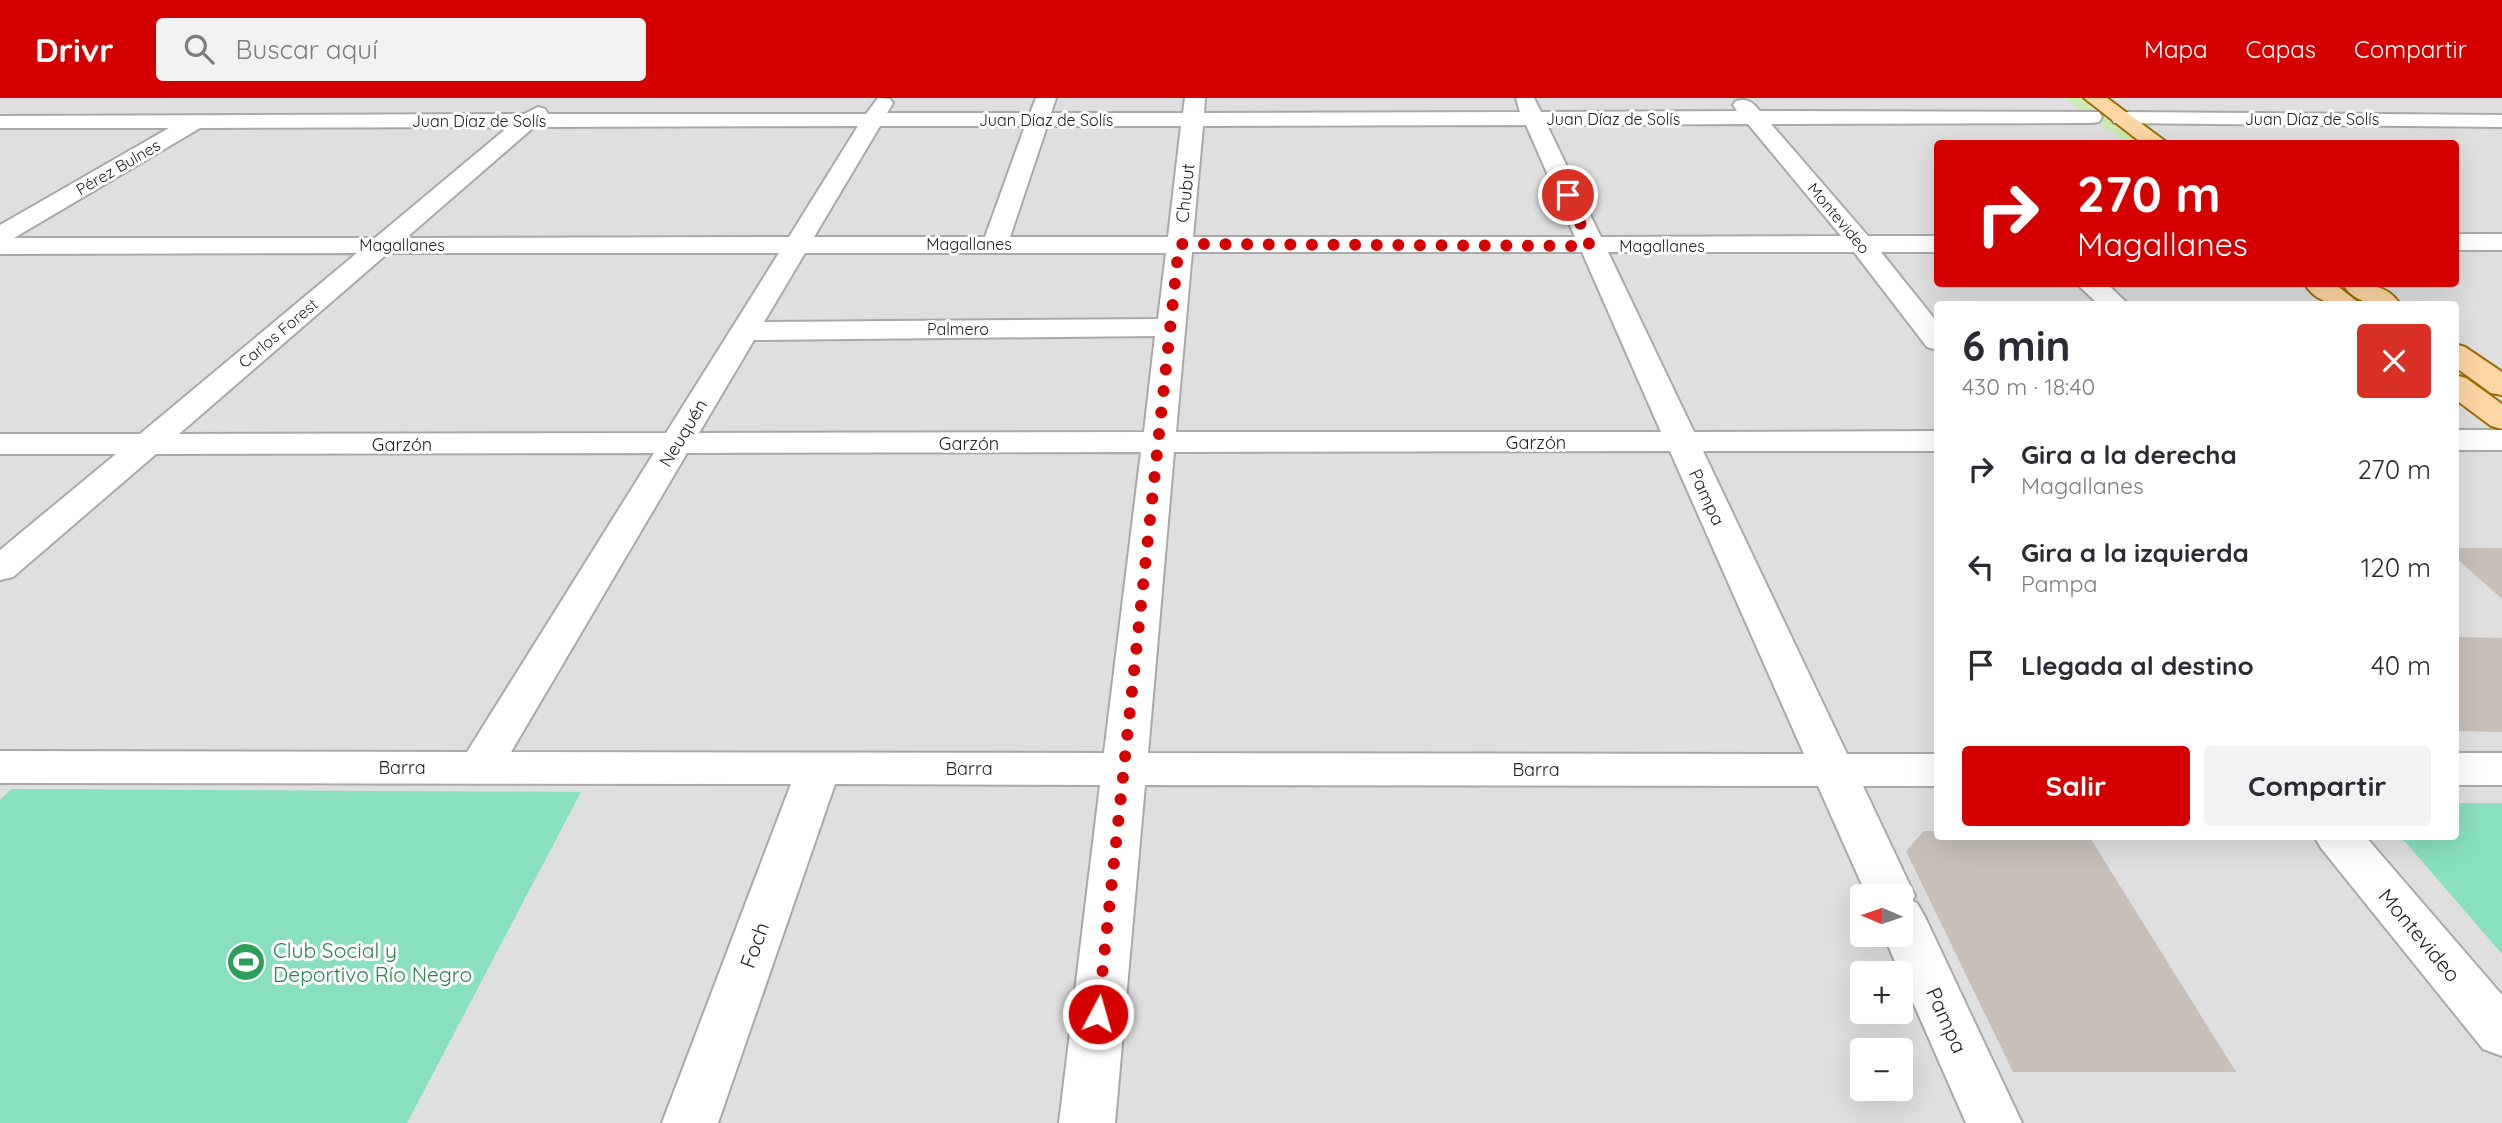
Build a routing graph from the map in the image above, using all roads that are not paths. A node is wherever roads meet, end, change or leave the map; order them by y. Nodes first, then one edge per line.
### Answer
1 (236, 98) edge
2 (556, 98) edge
3 (717, 98) edge
4 (1738, 98) edge
5 (1892, 98) edge
6 (2065, 98) edge
7 (2439, 98) edge
8 (1357, 108) edge
9 (1529, 108) edge
10 (2093, 108) edge
11 (879, 109) edge
12 (1042, 109) edge
13 (1194, 109) edge
14 (1754, 118) junction
15 (1913, 118) junction
16 (2122, 118) junction
17 (696, 120) junction
18 (197, 121) junction
19 (529, 121) junction
20 (0, 122) edge
21 (2496, 124) edge
22 (1931, 135) dead end
23 (2123, 140) edge
24 (2152, 140) edge
25 (0, 236) edge
26 (2459, 242) edge
27 (2502, 242) edge
28 (995, 244) junction
29 (1179, 244) junction
30 (1934, 244) edge
31 (382, 245) junction
32 (797, 245) junction
33 (1862, 245) junction
34 (0, 246) edge
35 (1590, 246) junction
36 (2094, 287) edge
37 (2322, 287) edge
38 (2360, 287) edge
39 (2111, 301) edge
40 (2342, 301) edge
41 (2382, 301) edge
42 (1171, 327) junction
43 (745, 331) junction
44 (1934, 337) edge
45 (2459, 356) edge
46 (2502, 386) edge
47 (2459, 387) edge
48 (2502, 419) edge
49 (2459, 440) edge
50 (2502, 440) edge
51 (1680, 441) junction
52 (1934, 441) edge
53 (1159, 442) junction
54 (676, 443) junction
55 (0, 444) edge
56 (147, 444) junction
57 (0, 569) edge
58 (0, 767) edge
59 (480, 767) junction
60 (819, 768) junction
61 (1125, 768) junction
62 (2459, 769) edge
63 (2502, 769) edge
64 (1934, 770) edge
65 (1834, 771) junction
66 (2340, 840) edge
67 (1886, 884) edge
68 (1913, 945) edge
69 (2502, 1032) edge
70 (690, 1123) edge
71 (1087, 1123) edge
72 (1994, 1123) edge

1 - 18 street, Pérez Bulnes
2 - 19 street, Carlos Forest
3 - 17 street
4 - 14 street, Montevideo
5 - 15 street
6 - 10 main road
7 - 21 street
8 - 9 street, Juan Díaz de Solís
8 - 13 street, Juan Díaz de Solís
9 - 14 street, Juan Díaz de Solís
9 - 35 street, Pampa
10 - 15 street, Juan Díaz de Solís
10 - 16 main road
10 - 23 main road
11 - 12 street, Juan Díaz de Solís
11 - 17 street, Juan Díaz de Solís
11 - 32 street, Neuquén
12 - 13 street, Juan Díaz de Solís
12 - 28 street
13 - 29 street, Chubut
14 - 15 street, Juan Díaz de Solís
14 - 33 street, Montevideo
15 - 22 street
16 - 21 street, Juan Díaz de Solís
16 - 24 main road
17 - 19 street, Juan Díaz de Solís
18 - 19 street, Juan Díaz de Solís
18 - 20 street, Juan Díaz de Solís
18 - 25 street, Pérez Bulnes
19 - 31 street, Carlos Forest
26 - 27 street
28 - 29 street, Magallanes
28 - 32 street, Magallanes
29 - 35 street, Magallanes
29 - 42 street, Chubut
30 - 33 street, Magallanes
31 - 32 street, Magallanes
31 - 34 street, Magallanes
31 - 56 street, Carlos Forest
32 - 43 street, Neuquén
33 - 35 street, Magallanes
33 - 44 street, Montevideo
35 - 51 street, Pampa
36 - 39 street
37 - 40 main road
38 - 41 main road
42 - 43 street, Palmero
42 - 53 street, Chubut
43 - 54 street, Neuquén
45 - 46 main road
47 - 48 main road
49 - 50 street
51 - 52 street, Garzón
51 - 53 street, Garzón
51 - 65 street, Pampa
53 - 54 street, Garzón
53 - 61 street, Chubut
54 - 56 street, Garzón
54 - 59 street, Neuquén
55 - 56 street, Garzón
56 - 57 street, Carlos Forest
58 - 59 street, Barra
59 - 60 street, Barra
60 - 61 street, Barra
60 - 70 street, Foch
61 - 65 street, Barra
61 - 71 street, Chubut
62 - 63 street
64 - 65 street, Barra
65 - 67 street, Pampa
66 - 69 street, Montevideo
68 - 72 street, Pampa

